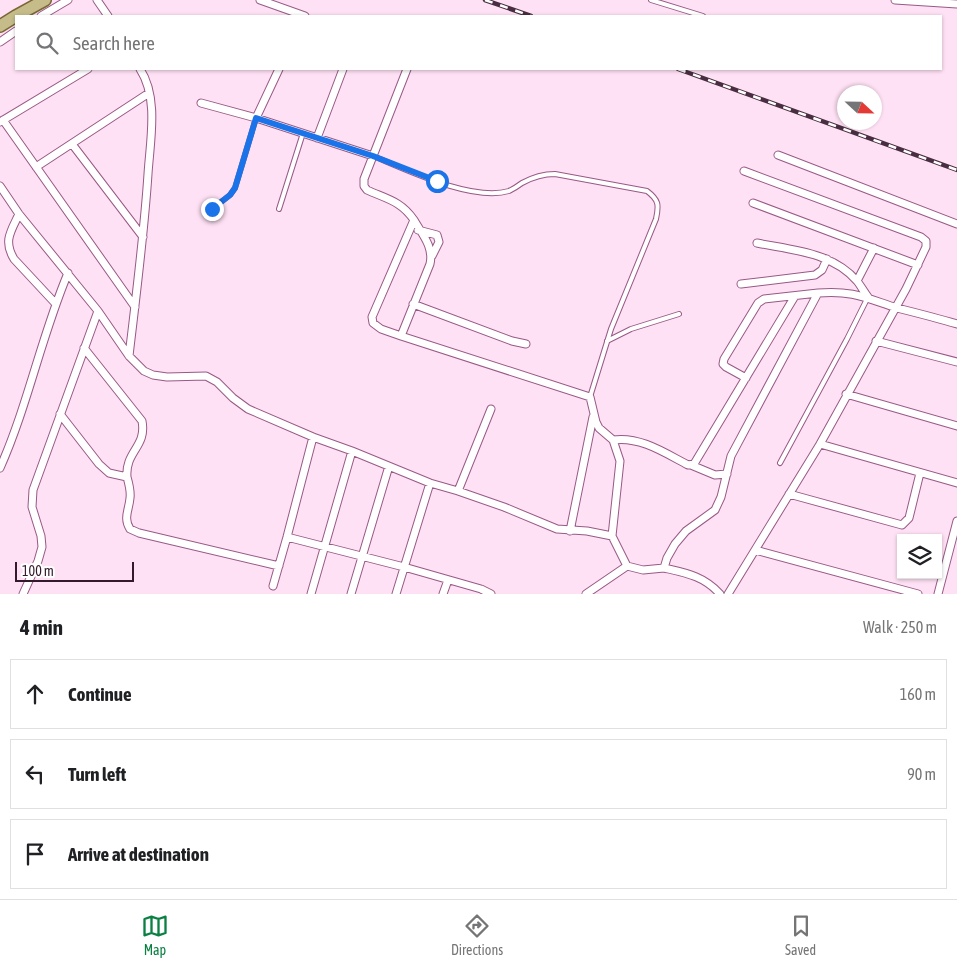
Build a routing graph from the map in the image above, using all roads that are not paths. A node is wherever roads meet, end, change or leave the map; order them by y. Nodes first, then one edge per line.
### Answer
1 (45, 0) edge
2 (68, 0) edge
3 (97, 0) edge
4 (260, 0) edge
5 (651, 0) edge
6 (673, 0) edge
7 (895, 0) edge
8 (957, 4) edge
9 (674, 7) junction
10 (18, 15) edge
11 (43, 15) edge
12 (107, 15) edge
13 (300, 15) edge
14 (700, 15) edge
15 (15, 17) edge
16 (0, 26) edge
17 (15, 32) edge
18 (0, 42) edge
19 (86, 70) edge
20 (140, 70) edge
21 (279, 70) edge
22 (343, 70) edge
23 (406, 70) edge
24 (149, 93) junction
25 (200, 103) dead end
26 (256, 118) junction
27 (2, 121) edge
28 (303, 133) junction
29 (317, 138) junction
30 (72, 144) junction
31 (778, 154) dead end
32 (373, 156) junction
33 (36, 167) junction
34 (744, 171) dead end
35 (0, 186) edge
36 (752, 203) dead end
37 (212, 209) dead end
38 (279, 209) dead end
39 (19, 214) junction
40 (414, 220) junction
41 (957, 224) edge
42 (419, 229) junction
43 (408, 232) junction
44 (143, 238) junction
45 (757, 243) dead end
46 (874, 248) junction
47 (432, 256) junction
48 (827, 259) junction
49 (918, 265) junction
50 (68, 273) junction
51 (857, 281) junction
52 (741, 284) dead end
53 (818, 293) junction
54 (795, 296) junction
55 (868, 297) junction
56 (55, 303) junction
57 (413, 304) junction
58 (135, 307) junction
59 (896, 307) junction
60 (98, 311) junction
61 (679, 314) dead end
62 (957, 324) edge
63 (401, 336) junction
64 (876, 341) junction
65 (607, 342) junction
66 (526, 344) dead end
67 (84, 348) junction
68 (129, 356) junction
69 (957, 362) edge
70 (746, 378) junction
71 (846, 394) junction
72 (590, 397) junction
73 (491, 408) dead end
74 (60, 414) junction
75 (594, 416) junction
76 (957, 426) edge
77 (313, 437) junction
78 (613, 440) junction
79 (820, 444) junction
80 (352, 451) junction
81 (780, 463) dead end
82 (691, 465) junction
83 (389, 466) junction
84 (0, 468) edge
85 (920, 473) junction
86 (726, 474) junction
87 (127, 478) junction
88 (430, 483) junction
89 (957, 483) edge
90 (458, 491) junction
91 (789, 494) junction
92 (957, 522) edge
93 (570, 531) junction
94 (612, 536) junction
95 (287, 538) junction
96 (324, 546) junction
97 (755, 550) junction
98 (362, 556) junction
99 (279, 566) junction
100 (627, 566) junction
101 (404, 567) junction
102 (664, 568) junction
103 (448, 580) junction
104 (273, 586) dead end
105 (23, 594) edge
106 (312, 594) edge
107 (351, 594) edge
108 (396, 594) edge
109 (443, 594) edge
110 (491, 594) edge
111 (586, 594) edge
112 (720, 594) edge
113 (728, 594) edge
114 (918, 594) edge
115 (938, 594) edge

1 - 10 main road
2 - 11 street
3 - 12 street
4 - 13 street
5 - 9 lane
6 - 9 lane
7 - 8 street
9 - 14 lane
15 - 16 main road
17 - 18 street
19 - 27 street
20 - 24 street
21 - 26 street
22 - 29 street
23 - 32 street
24 - 30 street
24 - 44 street
25 - 26 street
26 - 28 street
26 - 37 lane
27 - 33 street
28 - 29 street
28 - 38 lane
29 - 32 street
30 - 33 street
30 - 44 street
31 - 41 street
32 - 40 street
32 - 65 lane
33 - 58 street
34 - 49 street
35 - 39 street
36 - 46 street
39 - 50 street
39 - 56 street
40 - 42 street
40 - 43 street
42 - 43 street
42 - 47 street
42 - 47 street
43 - 63 street
44 - 58 street
45 - 48 street
46 - 49 street
46 - 51 street
47 - 57 street
48 - 51 street
48 - 52 street
49 - 59 street
50 - 56 street
50 - 60 street
51 - 55 street
53 - 54 street
53 - 55 street
53 - 86 street
54 - 70 street
54 - 70 street
55 - 59 street
55 - 81 lane
56 - 84 street
57 - 63 street
57 - 66 street
58 - 68 street
59 - 62 street
59 - 64 street
60 - 67 street
60 - 68 street
61 - 65 lane
63 - 72 street
64 - 69 street
64 - 71 street
65 - 72 lane
67 - 74 street
67 - 87 street
68 - 77 street
70 - 82 street
71 - 76 street
71 - 79 street
72 - 75 street
73 - 90 street
74 - 87 street
74 - 105 street
75 - 78 street
75 - 93 street
77 - 80 street
77 - 95 street
78 - 82 street
78 - 94 street
79 - 85 street
79 - 91 street
80 - 83 street
80 - 96 street
82 - 86 street
83 - 88 street
83 - 98 street
85 - 89 street
85 - 91 street
86 - 102 street
87 - 99 street
88 - 90 street
88 - 101 street
90 - 93 street
91 - 97 street
92 - 115 street
93 - 94 street
94 - 100 street
95 - 96 street
95 - 99 street
96 - 98 street
96 - 106 street
97 - 113 street
97 - 114 street
98 - 101 street
98 - 107 street
99 - 104 street
100 - 102 street
100 - 111 street
101 - 103 street
101 - 108 street
102 - 112 street
103 - 109 street
103 - 110 street

